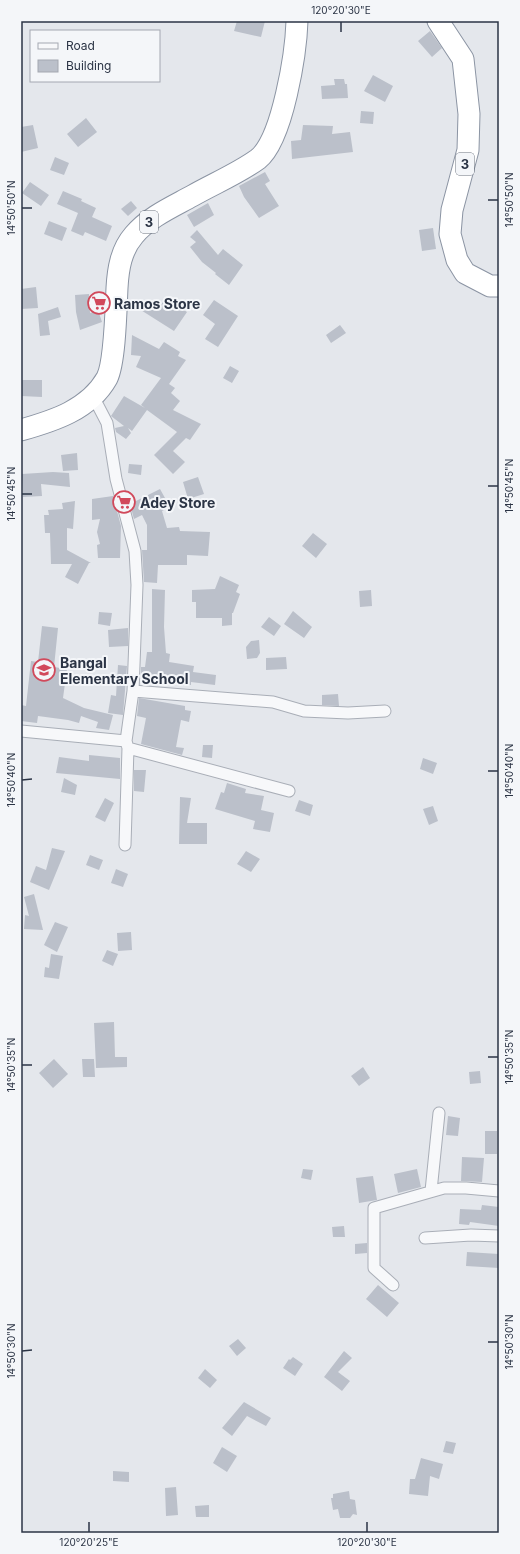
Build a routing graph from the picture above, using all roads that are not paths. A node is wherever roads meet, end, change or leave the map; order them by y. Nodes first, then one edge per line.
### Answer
1 (297, 21) edge
2 (438, 21) edge
3 (499, 286) edge
4 (93, 396) junction
5 (21, 430) edge
6 (133, 690) junction
7 (385, 711) dead end
8 (21, 731) edge
9 (127, 745) junction
10 (289, 791) dead end
11 (126, 845) dead end
12 (438, 1113) dead end
13 (431, 1191) junction
14 (499, 1191) edge
15 (499, 1236) edge
16 (425, 1238) dead end
17 (392, 1285) dead end

1 - 4 highway, 3
2 - 3 highway, 3
4 - 5 highway, 3
4 - 6 street
6 - 7 street
6 - 9 street
8 - 9 street
9 - 10 street
9 - 11 street
12 - 13 street
13 - 14 street
13 - 17 street
15 - 16 street

